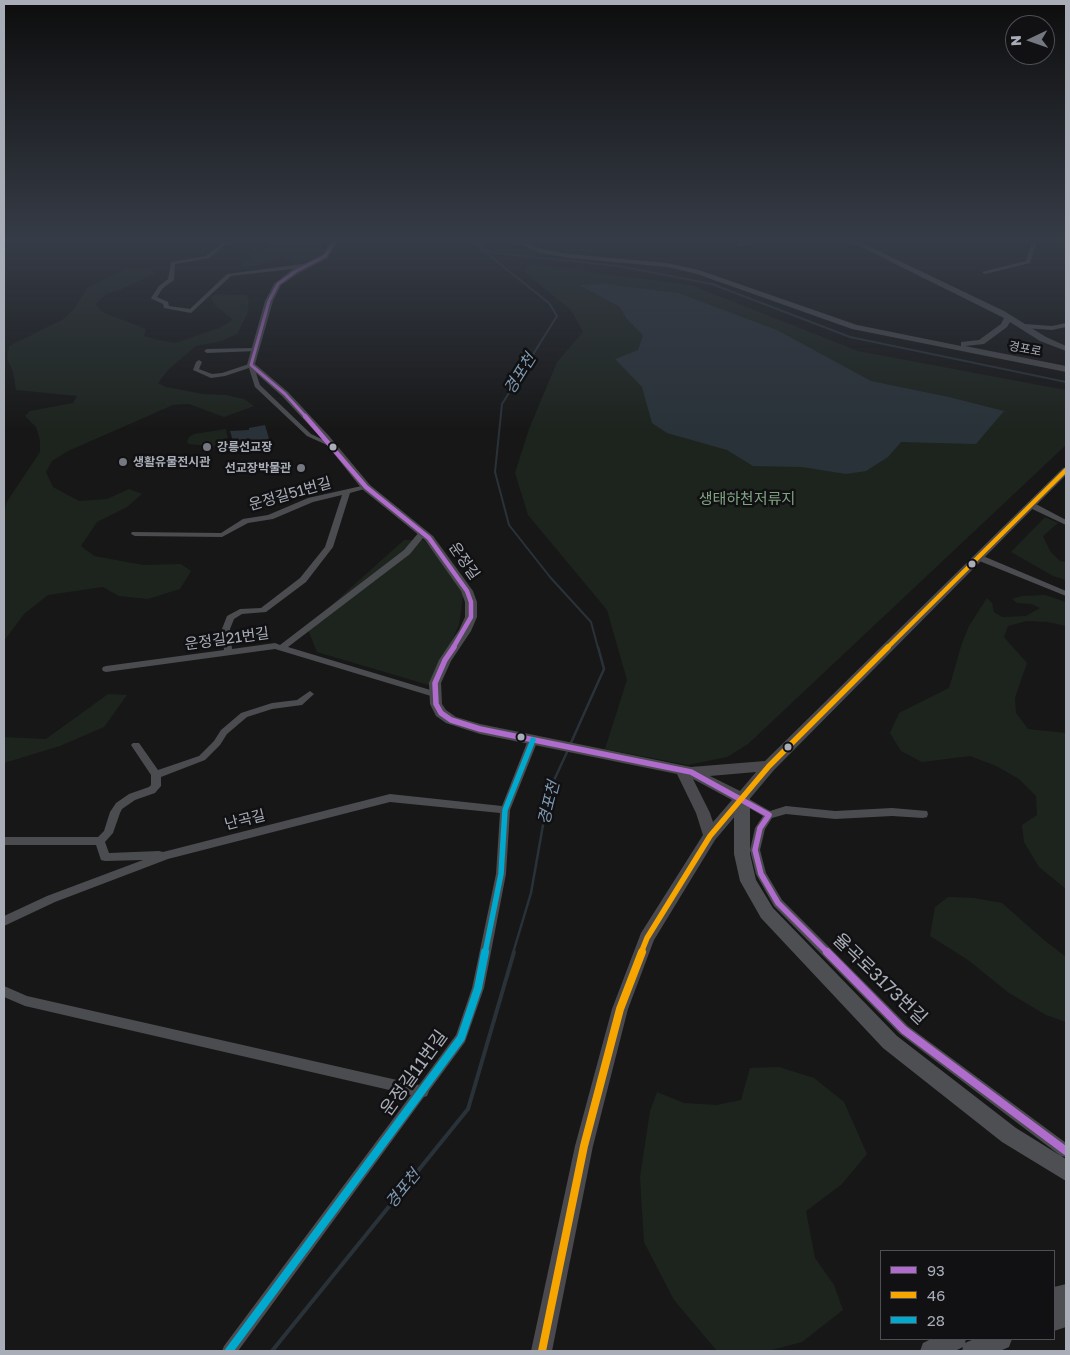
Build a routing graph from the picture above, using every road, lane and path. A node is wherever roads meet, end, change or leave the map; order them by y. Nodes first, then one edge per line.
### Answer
1 (166, 304) edge
2 (197, 304) edge
3 (268, 304) edge
4 (792, 304) edge
5 (982, 304) edge
6 (1008, 317) junction
7 (1066, 325) edge
8 (1001, 328) junction
9 (1028, 328) junction
10 (937, 342) junction
11 (207, 350) dead end
12 (254, 350) junction
13 (1066, 350) edge
14 (199, 362) dead end
15 (251, 364) junction
16 (1066, 369) edge
17 (1066, 470) edge
18 (366, 487) junction
19 (346, 493) junction
20 (1031, 505) junction
21 (1066, 523) edge
22 (423, 533) junction
23 (135, 534) dead end
24 (980, 558) junction
25 (1066, 594) edge
26 (283, 646) junction
27 (228, 654) junction
28 (106, 669) dead end
29 (310, 694) dead end
30 (434, 694) junction
31 (537, 741) junction
32 (136, 745) dead end
33 (769, 766) junction
34 (686, 770) junction
35 (156, 775) junction
36 (742, 799) junction
37 (505, 810) junction
38 (923, 814) dead end
39 (769, 815) junction
40 (710, 836) junction
41 (4, 841) edge
42 (100, 842) junction
43 (167, 855) junction
44 (4, 921) edge
45 (4, 991) edge
46 (423, 1092) junction
47 (1066, 1151) edge
48 (1066, 1171) edge
49 (953, 1340) edge
50 (1000, 1340) edge
51 (229, 1351) edge
52 (542, 1351) edge
53 (931, 1351) edge
54 (973, 1351) edge

1 - 2 street
3 - 12 street
4 - 10 street, 경포로
5 - 6 street
6 - 8 street
6 - 9 street
7 - 9 street
8 - 9 street
8 - 10 street
9 - 13 street
10 - 16 street, 경포로
11 - 12 street
12 - 15 street
14 - 15 street
15 - 18 street, 운정길
17 - 20 street
18 - 19 street, 운정길51번길
18 - 22 street, 운정길
19 - 23 street, 운정길51번길
19 - 27 street
20 - 21 street
20 - 24 street
22 - 26 street
22 - 30 street, 운정길
24 - 25 street
24 - 33 street
26 - 27 street, 운정길21번길
26 - 30 street, 운정길21번길
27 - 28 street, 운정길21번길
29 - 35 street
30 - 31 street
31 - 34 street
31 - 37 street, 운정길11번길
32 - 35 street
33 - 34 street
33 - 36 street
34 - 36 street
34 - 40 street
35 - 42 street
36 - 39 street
36 - 40 street
36 - 48 main road
37 - 43 street, 난곡길
37 - 46 street, 운정길11번길
38 - 39 street
39 - 47 street, 율곡로3173번길
40 - 52 street
41 - 42 street
42 - 43 street
43 - 44 street, 난곡길
45 - 46 street
46 - 51 street, 운정길11번길
49 - 53 main road
50 - 54 main road

